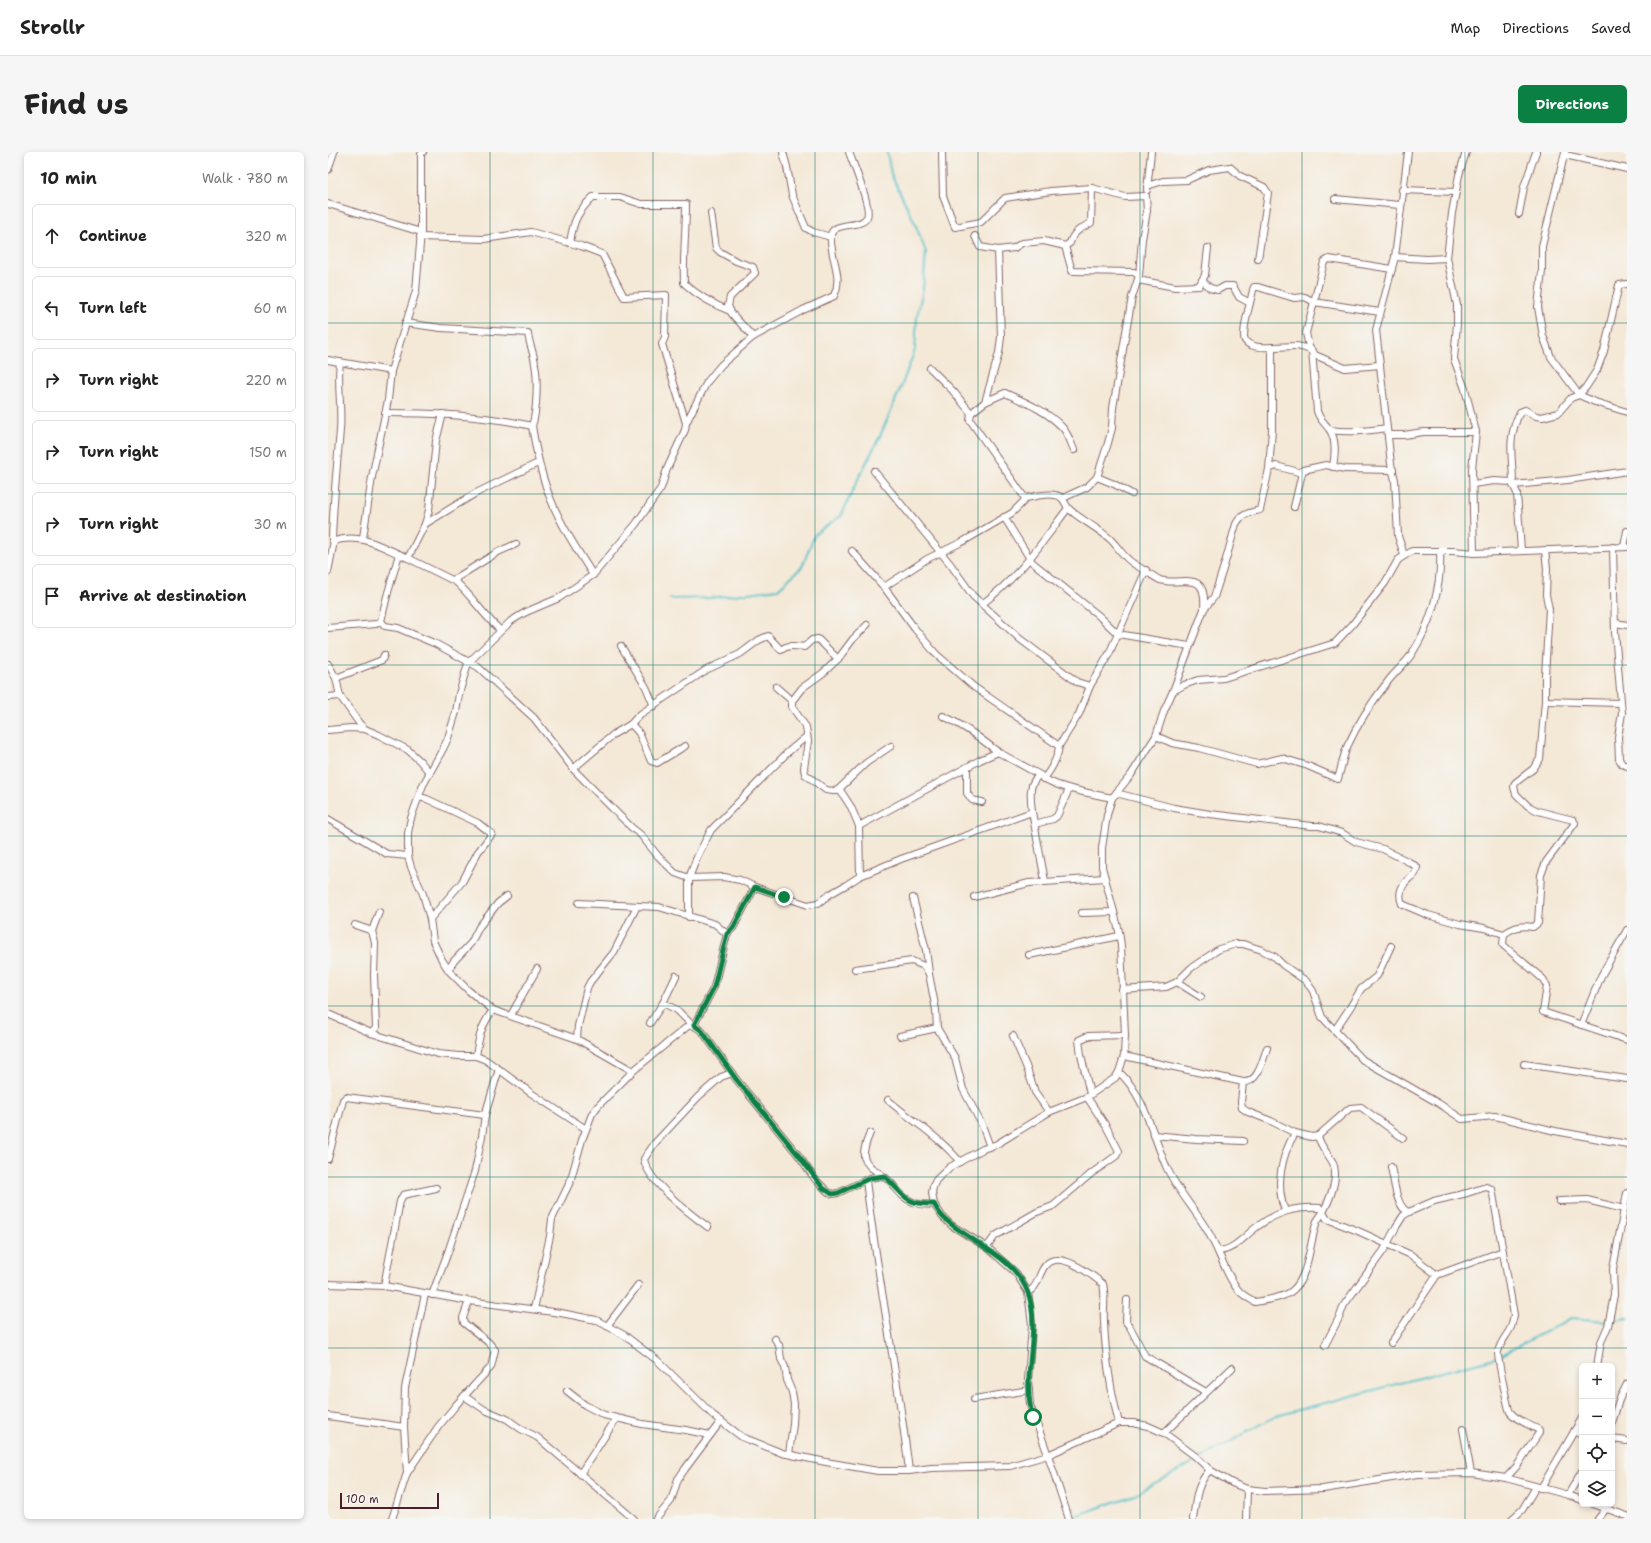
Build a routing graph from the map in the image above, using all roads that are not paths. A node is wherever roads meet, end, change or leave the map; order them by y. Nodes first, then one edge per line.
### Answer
1 (334, 152) edge
2 (423, 152) edge
3 (783, 152) edge
4 (849, 152) edge
5 (942, 152) edge
6 (1151, 152) edge
7 (1408, 152) edge
8 (1465, 152) edge
9 (1536, 152) edge
10 (1565, 154) edge
11 (1627, 169) edge
12 (328, 170) edge
13 (1148, 186) junction
14 (1092, 188) junction
15 (1402, 190) junction
16 (1456, 192) junction
17 (1146, 196) junction
18 (1335, 199) dead end
19 (328, 204) edge
20 (1400, 205) junction
21 (711, 213) dead end
22 (1519, 214) dead end
23 (420, 235) junction
24 (975, 236) dead end
25 (831, 237) junction
26 (570, 243) junction
27 (1065, 246) junction
28 (1208, 248) dead end
29 (998, 250) junction
30 (1395, 257) junction
31 (1448, 258) junction
32 (1258, 259) dead end
33 (1392, 269) junction
34 (1138, 278) junction
35 (1202, 280) junction
36 (1627, 284) edge
37 (1314, 302) junction
38 (1250, 303) junction
39 (730, 311) junction
40 (1380, 312) junction
41 (405, 324) junction
42 (753, 338) junction
43 (1272, 347) junction
44 (1312, 351) junction
45 (328, 360) edge
46 (340, 362) junction
47 (1380, 365) junction
48 (930, 368) dead end
49 (391, 371) junction
50 (1579, 395) junction
51 (986, 402) junction
52 (1627, 412) edge
53 (385, 413) junction
54 (971, 413) junction
55 (443, 414) junction
56 (686, 423) junction
57 (532, 426) junction
58 (1387, 428) junction
59 (1330, 430) junction
60 (1476, 432) junction
61 (1388, 435) junction
62 (1074, 450) dead end
63 (538, 463) junction
64 (1333, 467) junction
65 (1269, 469) junction
66 (1393, 470) junction
67 (874, 471) dead end
68 (1627, 471) edge
69 (1302, 473) junction
70 (1097, 477) junction
71 (1473, 484) junction
72 (1513, 485) junction
73 (1132, 494) dead end
74 (1025, 498) junction
75 (1063, 498) junction
76 (1294, 507) dead end
77 (1068, 508) junction
78 (1004, 518) junction
79 (425, 524) junction
80 (1627, 531) edge
81 (362, 538) junction
82 (331, 540) edge
83 (516, 544) dead end
84 (1613, 547) junction
85 (1626, 547) edge
86 (1521, 550) junction
87 (1545, 550) junction
88 (852, 551) dead end
89 (1440, 551) junction
90 (940, 553) junction
91 (1474, 553) junction
92 (399, 554) junction
93 (1404, 555) junction
94 (408, 558) junction
95 (1031, 559) junction
96 (1146, 570) junction
97 (328, 572) edge
98 (593, 575) junction
99 (453, 580) junction
100 (884, 587) junction
101 (982, 604) junction
102 (1204, 610) junction
103 (381, 621) junction
104 (1615, 623) junction
105 (866, 625) dead end
106 (1627, 625) edge
107 (328, 628) edge
108 (500, 630) junction
109 (1118, 634) junction
110 (620, 646) dead end
111 (1189, 646) junction
112 (384, 655) dead end
113 (838, 659) junction
114 (468, 662) junction
115 (328, 664) edge
116 (336, 678) junction
117 (1090, 686) junction
118 (776, 687) dead end
119 (1174, 692) junction
120 (328, 696) edge
121 (340, 696) junction
122 (792, 701) junction
123 (1545, 701) junction
124 (1620, 703) junction
125 (654, 706) junction
126 (943, 716) dead end
127 (631, 724) junction
128 (365, 729) junction
129 (328, 730) edge
130 (807, 736) junction
131 (1156, 736) junction
132 (685, 746) dead end
133 (890, 746) dead end
134 (1059, 746) junction
135 (998, 752) junction
136 (1627, 766) edge
137 (968, 767) junction
138 (574, 768) junction
139 (430, 773) junction
140 (1042, 777) junction
141 (1069, 789) junction
142 (837, 791) junction
143 (1114, 795) junction
144 (418, 797) junction
145 (982, 802) dead end
146 (1032, 812) junction
147 (328, 819) edge
148 (1035, 824) junction
149 (859, 826) junction
150 (408, 856) junction
151 (860, 876) junction
152 (689, 878) junction
153 (1105, 878) junction
154 (1045, 881) junction
155 (755, 887) junction
156 (507, 896) dead end
157 (974, 897) dead end
158 (913, 898) dead end
159 (579, 903) dead end
160 (637, 906) junction
161 (379, 912) dead end
162 (1114, 912) junction
163 (1082, 913) dead end
164 (689, 917) junction
165 (430, 919) junction
166 (355, 925) dead end
167 (1627, 930) edge
168 (372, 931) junction
169 (727, 934) junction
170 (1504, 934) junction
171 (1119, 936) junction
172 (1391, 946) dead end
173 (1029, 955) dead end
174 (537, 969) dead end
175 (855, 969) dead end
176 (448, 970) junction
177 (929, 974) junction
178 (676, 976) dead end
179 (1177, 982) junction
180 (1122, 990) junction
181 (1201, 997) dead end
182 (663, 1003) junction
183 (493, 1010) junction
184 (328, 1014) edge
185 (511, 1015) junction
186 (650, 1023) dead end
187 (694, 1025) junction
188 (1581, 1025) junction
189 (937, 1028) junction
190 (1335, 1030) junction
191 (371, 1033) junction
192 (1125, 1035) junction
193 (900, 1036) dead end
194 (1013, 1036) dead end
195 (577, 1039) junction
196 (1627, 1040) edge
197 (1267, 1048) dead end
198 (476, 1056) junction
199 (1124, 1056) junction
200 (1524, 1064) dead end
201 (499, 1069) junction
202 (633, 1071) junction
203 (1119, 1072) junction
204 (732, 1073) junction
205 (1627, 1079) edge
206 (1243, 1082) junction
207 (1088, 1095) junction
208 (888, 1100) dead end
209 (1049, 1112) junction
210 (485, 1115) junction
211 (586, 1129) junction
212 (870, 1133) dead end
213 (1295, 1133) junction
214 (1154, 1135) junction
215 (1318, 1136) junction
216 (1403, 1138) dead end
217 (1243, 1142) dead end
218 (1627, 1144) edge
219 (990, 1147) junction
220 (328, 1159) edge
221 (960, 1162) junction
222 (1391, 1167) dead end
223 (881, 1176) junction
224 (866, 1180) junction
225 (436, 1188) dead end
226 (1627, 1196) edge
227 (1559, 1201) dead end
228 (934, 1204) junction
229 (1624, 1209) junction
230 (1285, 1211) junction
231 (1409, 1212) junction
232 (1323, 1213) junction
233 (708, 1226) dead end
234 (1388, 1245) junction
235 (987, 1247) junction
236 (1219, 1251) junction
237 (1503, 1251) junction
238 (1437, 1275) junction
239 (328, 1284) edge
240 (638, 1285) dead end
241 (384, 1286) junction
242 (1028, 1292) junction
243 (425, 1294) junction
244 (432, 1295) junction
245 (1127, 1300) dead end
246 (469, 1302) junction
247 (534, 1309) junction
248 (607, 1326) junction
249 (775, 1339) dead end
250 (1391, 1343) dead end
251 (1325, 1345) dead end
252 (1597, 1363) edge
253 (1232, 1368) dead end
254 (1627, 1384) edge
255 (1029, 1390) junction
256 (567, 1391) dead end
257 (1206, 1392) junction
258 (464, 1396) junction
259 (974, 1399) dead end
260 (1615, 1413) edge
261 (328, 1416) edge
262 (616, 1419) junction
263 (721, 1421) junction
264 (1119, 1423) junction
265 (1579, 1423) edge
266 (404, 1427) junction
267 (1463, 1429) dead end
268 (1574, 1431) junction
269 (1164, 1433) junction
270 (1579, 1434) edge
271 (710, 1436) junction
272 (1615, 1439) edge
273 (1627, 1440) edge
274 (789, 1454) junction
275 (1048, 1455) junction
276 (1210, 1470) junction
277 (909, 1471) junction
278 (407, 1473) junction
279 (1471, 1473) junction
280 (580, 1474) junction
281 (1579, 1476) edge
282 (1506, 1478) junction
283 (1539, 1487) junction
284 (1247, 1489) junction
285 (1568, 1495) junction
286 (1579, 1499) edge
287 (1601, 1507) edge
288 (1606, 1509) junction
289 (1627, 1516) edge
290 (392, 1519) edge
291 (634, 1519) edge
292 (656, 1519) edge
293 (1069, 1519) edge
294 (1193, 1519) edge
295 (1246, 1519) edge
296 (1512, 1519) edge
297 (1598, 1519) edge

1 - 12 street
2 - 23 street
3 - 25 street
4 - 25 street
5 - 14 street
6 - 13 street
7 - 15 street
8 - 16 street
9 - 22 street
10 - 11 street
10 - 50 street
13 - 17 street
13 - 32 street
14 - 17 street
14 - 27 street
15 - 16 street
15 - 20 street
16 - 31 street
17 - 34 street
18 - 20 street
19 - 23 street
20 - 30 street
21 - 39 street
23 - 26 street
23 - 41 street
24 - 29 street
25 - 42 street
26 - 39 street
26 - 56 street
27 - 29 street
27 - 34 street
28 - 35 street
29 - 51 street
30 - 31 street
30 - 33 street
31 - 60 street
33 - 37 street
33 - 40 street
34 - 35 street
34 - 70 street
35 - 38 street
36 - 50 street
37 - 38 street
37 - 40 street
37 - 44 street
38 - 43 street
39 - 42 street
40 - 47 street
41 - 49 street
41 - 57 street
42 - 56 street
43 - 44 street
43 - 65 street
44 - 47 street
44 - 59 street
45 - 46 street
46 - 49 street
46 - 82 street
47 - 58 street
48 - 54 street
49 - 53 street
50 - 52 street
50 - 72 street
51 - 54 street
51 - 62 street
53 - 55 street
53 - 81 street
54 - 74 street
55 - 57 street
55 - 79 street
56 - 98 street
57 - 63 street
58 - 59 street
58 - 61 street
59 - 64 street
60 - 61 street
60 - 71 street
61 - 66 street
63 - 79 street
63 - 98 street
64 - 66 street
64 - 69 street
65 - 69 street
65 - 102 street
66 - 93 street
67 - 90 street
68 - 72 street
69 - 76 street
70 - 73 street
70 - 75 street
71 - 72 street
71 - 91 street
72 - 86 street
74 - 75 street
74 - 78 street
75 - 77 street
77 - 95 street
77 - 96 street
78 - 90 street
78 - 95 street
79 - 94 street
80 - 85 street
81 - 82 street
81 - 92 street
82 - 97 street
83 - 99 street
84 - 85 street
84 - 87 street
84 - 104 street
86 - 87 street
86 - 91 street
87 - 123 street
88 - 100 street
89 - 91 street
89 - 93 street
89 - 131 street
90 - 100 street
90 - 101 street
92 - 94 street
92 - 103 street
93 - 119 street
94 - 99 street
95 - 101 street
95 - 109 street
96 - 102 street
96 - 109 street
98 - 108 street
99 - 108 street
100 - 134 street
101 - 117 street
102 - 111 street
103 - 107 street
103 - 114 street
104 - 106 street
104 - 124 street
105 - 113 street
108 - 114 street
109 - 111 street
109 - 117 street
110 - 125 street
111 - 119 street
112 - 116 street
113 - 122 street
113 - 125 street
114 - 138 street
114 - 139 street
115 - 116 street
116 - 121 street
117 - 134 street
118 - 122 street
119 - 131 street
120 - 121 street
121 - 128 street
122 - 130 street
123 - 124 street
123 - 170 street
124 - 136 street
125 - 127 street
126 - 135 street
127 - 132 street
127 - 138 street
128 - 129 street
128 - 139 street
130 - 142 street
130 - 152 street
131 - 143 street
133 - 142 street
134 - 140 street
135 - 137 street
135 - 140 street
137 - 145 street
137 - 149 street
138 - 152 street
139 - 144 street
140 - 141 street
140 - 146 street
141 - 143 street
141 - 148 street
142 - 149 street
143 - 153 street
143 - 170 street
144 - 150 street
144 - 165 street
146 - 148 street
146 - 151 street
147 - 150 street
148 - 154 street
149 - 151 street
150 - 165 street
151 - 155 street
152 - 155 street
152 - 164 street
153 - 154 street
153 - 162 street
154 - 157 street
155 - 169 street
156 - 176 street
158 - 177 street
159 - 160 street
160 - 164 street
160 - 195 street
161 - 168 street
162 - 163 street
162 - 171 street
164 - 169 street
165 - 176 street
166 - 168 street
167 - 188 street
168 - 191 street
169 - 187 street
170 - 188 street
171 - 173 street
171 - 180 street
172 - 190 street
174 - 185 street
175 - 177 street
176 - 183 street
177 - 189 street
178 - 182 street
179 - 180 street
179 - 181 street
179 - 190 street
180 - 192 street
182 - 186 street
182 - 187 street
183 - 185 street
183 - 198 street
184 - 191 street
185 - 195 street
187 - 202 street
187 - 204 street
188 - 196 street
189 - 193 street
189 - 219 street
190 - 218 street
191 - 198 street
192 - 199 street
192 - 207 street
194 - 209 street
195 - 202 street
197 - 206 street
198 - 201 street
199 - 203 street
199 - 206 street
200 - 205 street
201 - 210 street
201 - 211 street
202 - 211 street
203 - 207 street
203 - 214 street
204 - 224 street
204 - 233 street
206 - 213 street
207 - 209 street
207 - 235 street
208 - 221 street
209 - 219 street
210 - 220 street
210 - 244 street
211 - 247 street
212 - 223 street
213 - 215 street
213 - 230 street
214 - 217 street
214 - 236 street
215 - 216 street
215 - 232 street
219 - 221 street
221 - 228 street
222 - 231 street
223 - 224 street
223 - 228 street
224 - 277 street
225 - 241 street
226 - 229 street
227 - 229 street
228 - 235 street
229 - 252 street
230 - 232 street
230 - 236 street
231 - 234 street
231 - 237 street
232 - 234 street
232 - 236 street
234 - 238 street
234 - 251 street
235 - 242 street
237 - 238 street
237 - 282 street
238 - 250 street
239 - 241 street
240 - 248 street
241 - 243 street
242 - 255 street
242 - 264 street
243 - 244 street
243 - 266 street
244 - 246 street
245 - 257 street
246 - 247 street
246 - 258 street
247 - 248 street
248 - 263 street
249 - 274 street
253 - 257 street
254 - 260 street
255 - 259 street
255 - 275 street
256 - 262 street
257 - 269 street
258 - 278 street
258 - 280 street
261 - 266 street
262 - 271 street
262 - 280 street
263 - 271 street
263 - 274 street
264 - 269 street
264 - 275 street
265 - 268 street
266 - 278 street
267 - 279 street
268 - 270 street
268 - 283 street
269 - 276 street
271 - 292 street
272 - 273 street
274 - 277 street
275 - 277 street
275 - 293 street
276 - 284 street
276 - 294 street
278 - 290 street
279 - 282 street
279 - 284 street
280 - 291 street
281 - 285 street
282 - 283 street
283 - 285 street
283 - 296 street
284 - 295 street
285 - 286 street
287 - 288 street
288 - 289 street
288 - 297 street

